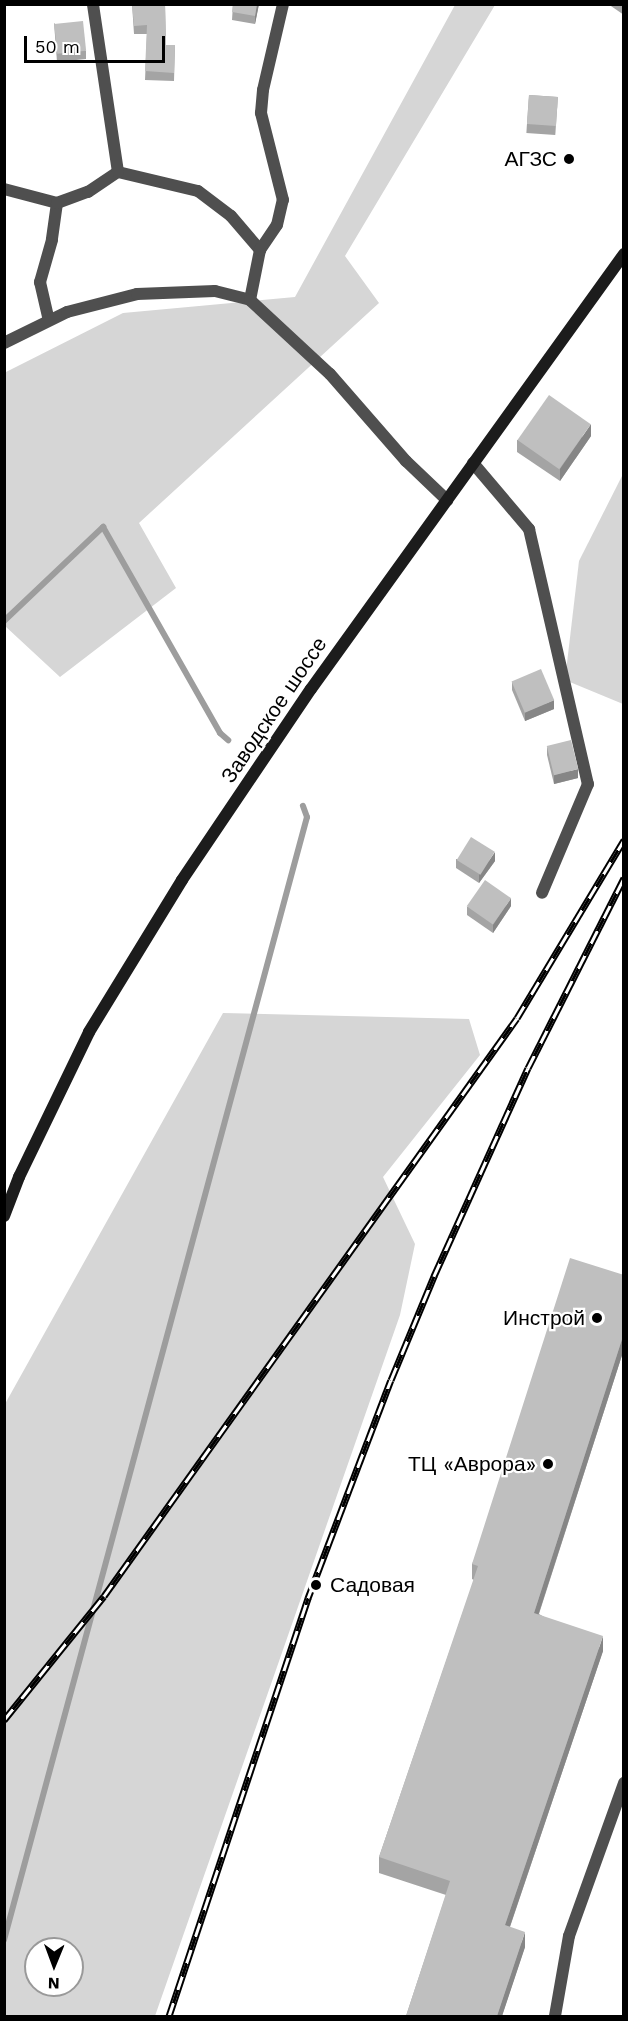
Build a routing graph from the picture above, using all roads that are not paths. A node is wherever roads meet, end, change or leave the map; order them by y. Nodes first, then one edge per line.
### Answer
1 (93, 4) edge
2 (284, 4) edge
3 (118, 172) junction
4 (4, 189) edge
5 (57, 203) junction
6 (260, 250) junction
7 (624, 254) edge
8 (250, 300) junction
9 (49, 320) junction
10 (4, 343) edge
11 (473, 463) junction
12 (447, 500) junction
13 (542, 893) dead end
14 (4, 1216) edge
15 (624, 1784) edge
16 (555, 2016) edge

1 - 3 street
2 - 6 street
3 - 5 street
3 - 6 street
4 - 5 street
5 - 9 street
6 - 8 street
7 - 11 main road, Заводское шоссе
8 - 9 street
8 - 12 street
9 - 10 street
11 - 12 main road, Заводское шоссе
11 - 13 street
12 - 14 main road, Заводское шоссе
15 - 16 street

